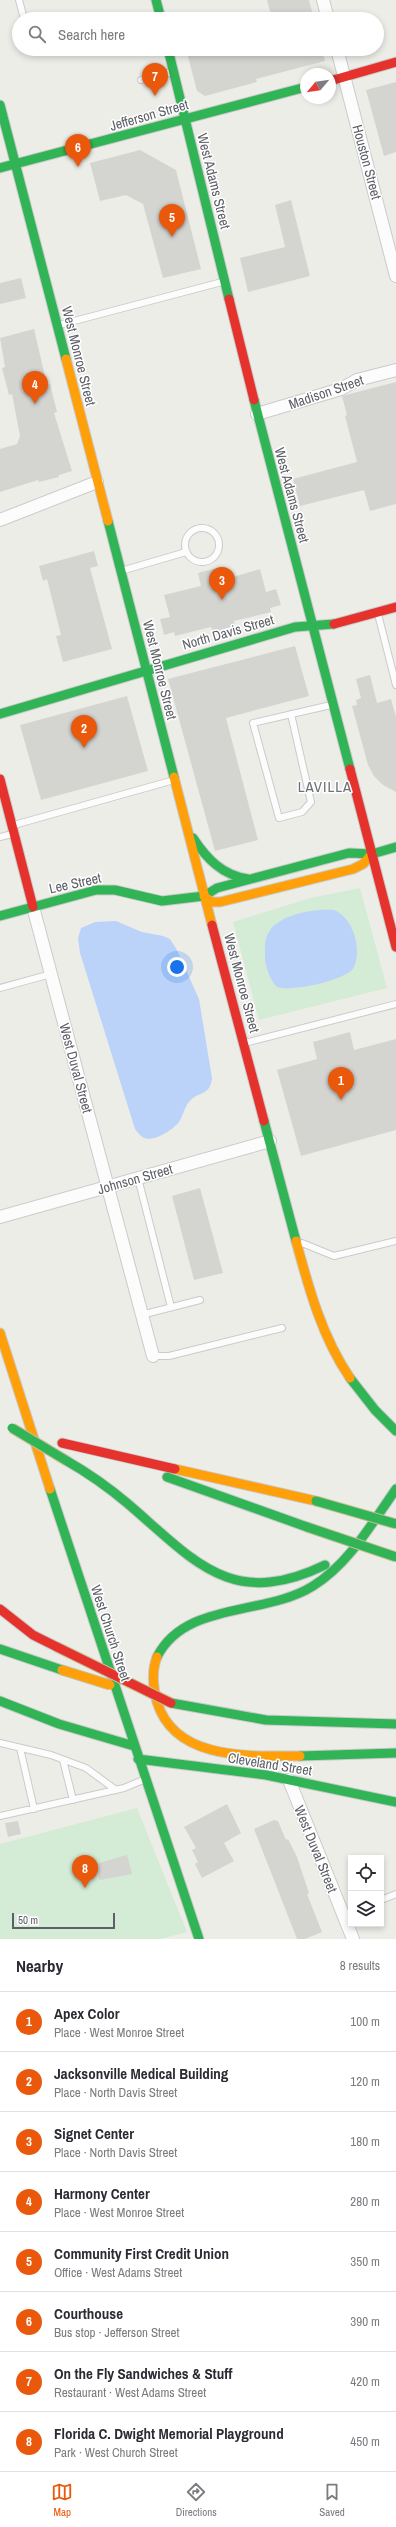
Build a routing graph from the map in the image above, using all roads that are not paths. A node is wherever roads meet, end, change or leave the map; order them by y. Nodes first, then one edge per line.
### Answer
1 (19, 0) edge
2 (156, 0) edge
3 (323, 0) edge
4 (22, 12) edge
5 (159, 12) edge
6 (326, 12) edge
7 (170, 56) edge
8 (339, 56) edge
9 (396, 62) edge
10 (173, 71) junction
11 (344, 77) junction
12 (336, 79) edge
13 (141, 80) dead end
14 (300, 89) edge
15 (0, 105) edge
16 (185, 119) junction
17 (15, 164) junction
18 (0, 168) edge
19 (396, 276) edge
20 (224, 281) junction
21 (57, 325) junction
22 (396, 370) edge
23 (257, 414) junction
24 (97, 482) junction
25 (0, 520) edge
26 (186, 552) junction
27 (120, 571) junction
28 (396, 607) edge
29 (378, 612) junction
30 (312, 626) junction
31 (146, 670) junction
32 (396, 685) edge
33 (333, 705) junction
34 (0, 714) edge
35 (291, 714) junction
36 (0, 779) edge
37 (174, 780) junction
38 (186, 826) junction
39 (13, 830) junction
40 (0, 837) edge
41 (396, 847) edge
42 (372, 854) junction
43 (250, 880) junction
44 (204, 896) junction
45 (33, 907) junction
46 (0, 916) edge
47 (396, 947) edge
48 (51, 974) junction
49 (0, 988) edge
50 (396, 1004) edge
51 (244, 1044) junction
52 (270, 1141) junction
53 (138, 1178) junction
54 (107, 1187) junction
55 (0, 1217) edge
56 (296, 1241) junction
57 (396, 1241) edge
58 (200, 1300) dead end
59 (171, 1307) junction
60 (141, 1315) junction
61 (282, 1328) dead end
62 (0, 1333) edge
63 (153, 1356) joint
64 (0, 1426) edge
65 (12, 1428) junction
66 (396, 1431) edge
67 (62, 1442) junction
68 (396, 1489) edge
69 (396, 1524) edge
70 (365, 1533) junction
71 (396, 1557) edge
72 (0, 1609) edge
73 (0, 1649) edge
74 (0, 1701) edge
75 (171, 1703) junction
76 (396, 1719) edge
77 (341, 1723) junction
78 (396, 1724) edge
79 (0, 1743) edge
80 (134, 1746) junction
81 (20, 1748) junction
82 (396, 1753) edge
83 (138, 1759) junction
84 (63, 1760) junction
85 (145, 1779) junction
86 (289, 1780) junction
87 (116, 1790) junction
88 (73, 1800) junction
89 (396, 1802) edge
90 (34, 1809) junction
91 (0, 1816) edge
92 (396, 1894) edge
93 (384, 1899) edge
94 (347, 1914) edge
95 (196, 1938) edge
96 (353, 1939) edge

1 - 4 lane
2 - 5 main road
3 - 6 street
7 - 10 main road, West Adams Street
8 - 11 street, Houston Street
9 - 11 main road
10 - 13 lane
10 - 16 main road, West Adams Street
11 - 12 main road
11 - 19 street, Houston Street
14 - 16 main road, Jefferson Street
15 - 17 main road, West Monroe Street
16 - 17 main road, Jefferson Street
16 - 20 main road, West Adams Street
17 - 18 main road, Jefferson Street
17 - 21 main road, West Monroe Street
20 - 21 lane
20 - 23 main road, West Adams Street
21 - 24 main road, West Monroe Street
22 - 23 street, Madison Street
23 - 30 main road, West Adams Street
24 - 25 street
24 - 27 main road, West Monroe Street
26 - 26 lane
26 - 27 lane
27 - 31 main road, West Monroe Street
28 - 29 main road, North Davis Street
29 - 30 main road, North Davis Street
29 - 32 lane
30 - 31 main road, North Davis Street
30 - 33 main road, West Adams Street
31 - 34 main road, North Davis Street
31 - 37 main road, West Monroe Street
33 - 35 lane
33 - 42 main road, West Adams Street
35 - 35 lane
36 - 39 main road, West Duval Street
37 - 38 main road, West Monroe Street
37 - 39 lane
38 - 43 main road
38 - 44 main road, West Monroe Street
39 - 40 lane
39 - 45 main road, West Duval Street
41 - 42 main road, Lee Street
42 - 43 main road, Lee Street
42 - 44 main road, Lee Street
42 - 47 main road, West Adams Street
43 - 44 main road, Lee Street
44 - 45 main road, Lee Street
44 - 51 main road, West Monroe Street
45 - 46 main road, Lee Street
45 - 48 street, West Duval Street
48 - 49 lane
48 - 54 street, West Duval Street
50 - 51 lane
51 - 52 main road, West Monroe Street
52 - 53 street, Johnson Street
52 - 56 main road, West Monroe Street
53 - 54 street, Johnson Street
53 - 59 lane
54 - 55 street, Johnson Street
54 - 60 street, West Duval Street
56 - 57 lane
56 - 66 main road, West Monroe Street
58 - 59 lane
59 - 60 lane
60 - 63 street, West Duval Street
61 - 63 lane
62 - 80 main road, West Church Street
64 - 65 main road
65 - 67 main road, bridge
65 - 70 main road, bridge
67 - 69 main road, bridge
67 - 71 main road, bridge
68 - 70 main road
70 - 82 main road
72 - 75 main road, bridge
73 - 75 main road, bridge
74 - 80 main road
75 - 77 main road
76 - 77 main road
77 - 78 main road
79 - 81 lane
80 - 83 main road, West Church Street
81 - 84 lane
81 - 90 lane
83 - 85 main road, West Church Street
83 - 86 main road, Cleveland Street
84 - 87 lane
84 - 88 lane
85 - 87 lane
85 - 95 main road, West Church Street
86 - 89 main road, Cleveland Street
86 - 94 street, West Duval Street
87 - 88 lane
88 - 90 lane
90 - 91 lane
92 - 93 lane
94 - 96 street, West Duval Street

